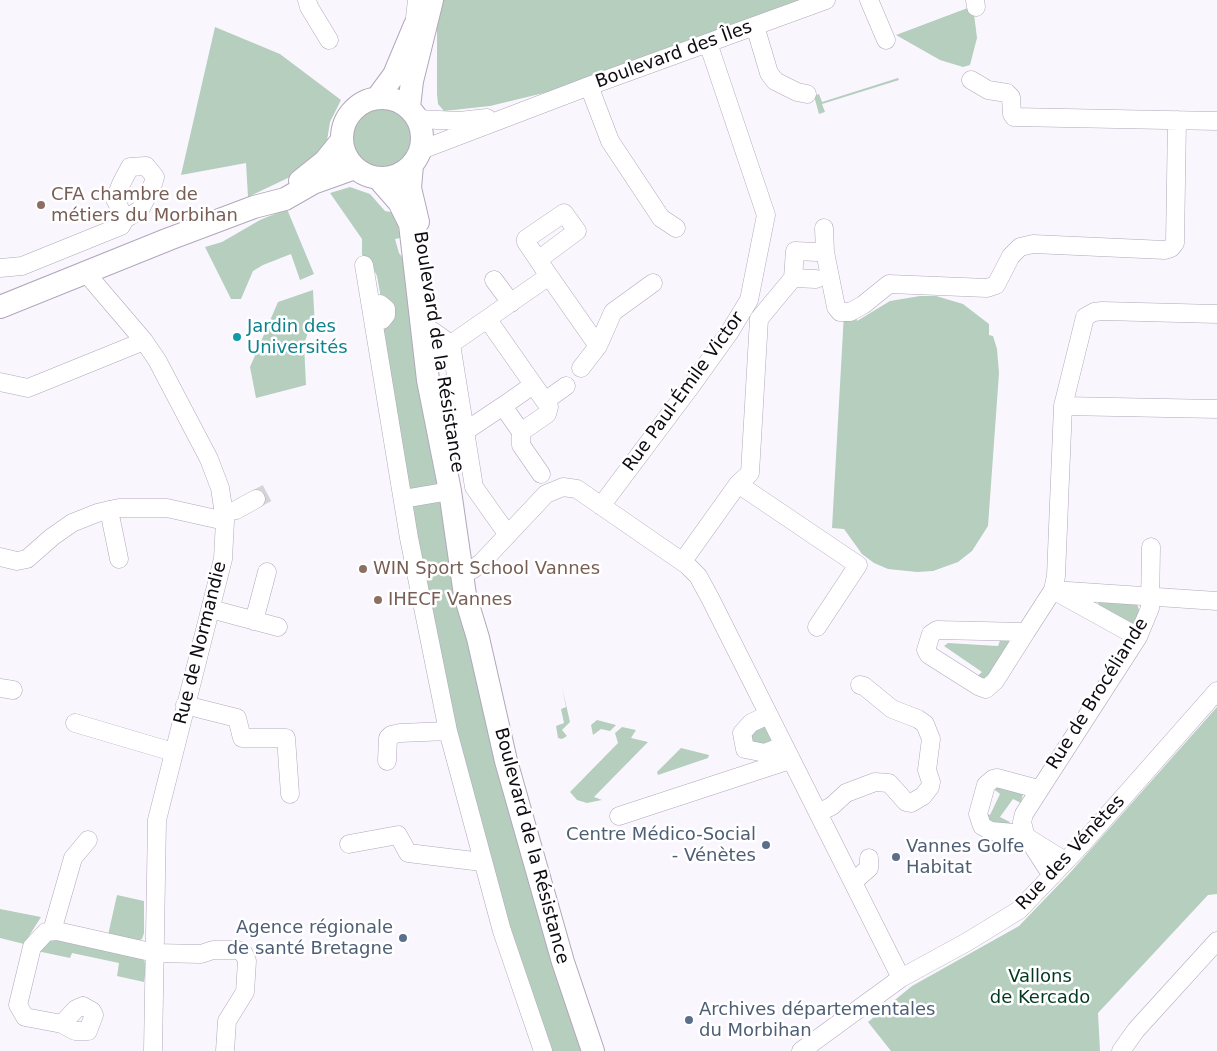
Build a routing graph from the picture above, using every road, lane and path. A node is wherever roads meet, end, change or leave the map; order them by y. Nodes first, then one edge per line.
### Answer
1 (307, 0) edge
2 (417, 0) edge
3 (422, 0) edge
4 (432, 0) edge
5 (826, 0) edge
6 (869, 0) edge
7 (755, 26) junction
8 (414, 27) junction
9 (329, 40) dead end
10 (886, 40) dead end
11 (708, 43) junction
12 (971, 80) dead end
13 (589, 86) junction
14 (807, 94) dead end
15 (377, 98) junction
16 (522, 112) junction
17 (414, 113) junction
18 (1177, 120) junction
19 (1217, 121) edge
20 (342, 140) junction
21 (416, 158) junction
22 (355, 168) junction
23 (378, 178) junction
24 (254, 207) junction
25 (125, 220) dead end
26 (676, 228) dead end
27 (824, 228) dead end
28 (817, 252) dead end
29 (538, 260) dead end
30 (364, 265) dead end
31 (0, 268) edge
32 (86, 273) junction
33 (549, 276) junction
34 (793, 278) junction
35 (816, 279) dead end
36 (494, 280) dead end
37 (653, 283) dead end
38 (511, 303) junction
39 (0, 307) edge
40 (1217, 314) edge
41 (488, 320) junction
42 (431, 330) junction
43 (144, 341) junction
44 (451, 344) junction
45 (598, 346) junction
46 (435, 361) junction
47 (581, 368) dead end
48 (0, 382) edge
49 (533, 385) junction
50 (566, 386) dead end
51 (545, 401) junction
52 (503, 406) junction
53 (1063, 406) junction
54 (1217, 409) edge
55 (464, 432) junction
56 (521, 432) junction
57 (541, 474) dead end
58 (738, 484) junction
59 (450, 491) junction
60 (256, 499) tunnel mouth
61 (403, 499) junction
62 (602, 506) junction
63 (109, 510) junction
64 (225, 517) junction
65 (508, 535) junction
66 (1151, 548) dead end
67 (0, 557) edge
68 (119, 559) dead end
69 (472, 560) junction
70 (683, 561) junction
71 (267, 572) dead end
72 (1053, 590) junction
73 (1151, 597) junction
74 (1217, 601) edge
75 (210, 609) junction
76 (254, 621) junction
77 (278, 627) dead end
78 (817, 627) dead end
79 (1026, 632) junction
80 (1138, 637) junction
81 (860, 685) dead end
82 (1217, 692) edge
83 (186, 705) junction
84 (768, 715) junction
85 (74, 723) dead end
86 (448, 731) junction
87 (173, 752) junction
88 (786, 753) junction
89 (387, 761) dead end
90 (1038, 789) junction
91 (290, 794) dead end
92 (818, 813) junction
93 (619, 816) dead end
94 (1026, 836) junction
95 (88, 840) dead end
96 (349, 844) dead end
97 (869, 858) dead end
98 (1065, 861) junction
99 (482, 862) junction
100 (1052, 876) junction
101 (853, 882) junction
102 (52, 931) junction
103 (1217, 940) edge
104 (155, 953) junction
105 (901, 978) junction
106 (62, 1024) dead end
107 (154, 1051) edge
108 (225, 1051) edge
109 (543, 1051) edge
110 (593, 1051) edge
111 (801, 1051) edge
112 (1121, 1051) edge

1 - 9 street
2 - 8 street
3 - 8 main road
4 - 17 main road
5 - 7 street, Boulevard des Îles
6 - 10 street
7 - 11 street, Boulevard des Îles
7 - 14 street
8 - 15 main road
11 - 13 street, Boulevard des Îles
11 - 62 street, Rue Paul-Émile Victor
12 - 18 street
13 - 16 street, Boulevard des Îles
13 - 26 street
15 - 17 main road
15 - 20 main road
16 - 17 street, Boulevard des Îles
16 - 21 street, Boulevard des Îles
17 - 21 main road
18 - 19 street
18 - 27 street
20 - 22 main road
20 - 24 main road
21 - 23 main road
21 - 42 main road, Boulevard de la Résistance
22 - 23 main road
22 - 24 main road
23 - 59 main road, Boulevard de la Résistance
24 - 32 main road
25 - 31 street
28 - 34 street
29 - 33 street
30 - 61 street
32 - 39 main road
32 - 43 street, Rue de Normandie
33 - 38 street
33 - 45 street
34 - 35 street
34 - 58 street
36 - 38 street
37 - 45 street
38 - 41 street
40 - 53 street
41 - 44 street
41 - 49 street
42 - 44 street
42 - 46 main road, Boulevard de la Résistance
43 - 48 street
43 - 64 street, Rue de Normandie
44 - 46 street
44 - 55 street
45 - 47 street
46 - 69 main road, Boulevard de la Résistance
49 - 51 street
49 - 52 street
50 - 51 street
51 - 56 street
52 - 55 street
52 - 56 street
53 - 54 street
53 - 72 street
55 - 65 street
56 - 57 street
58 - 70 street
58 - 78 street
59 - 61 street
59 - 69 main road, Boulevard de la Résistance
60 - 64 street
61 - 86 street
62 - 65 street
62 - 70 street
63 - 64 street
63 - 67 street
63 - 68 street
64 - 75 street, Rue de Normandie
65 - 69 street
66 - 73 street, Rue de Brocéliande
69 - 110 main road, Boulevard de la Résistance
70 - 84 street
71 - 76 street
72 - 73 street, Rue de Brocéliande
72 - 79 street
72 - 80 street
73 - 74 street, Rue de Brocéliande
73 - 80 street, Rue de Brocéliande
75 - 76 street
75 - 83 street, Rue de Normandie
76 - 77 street
79 - 79 street
80 - 90 street, Rue de Brocéliande
81 - 92 street
82 - 98 street, Rue des Vénètes
83 - 87 street, Rue de Normandie
83 - 91 street
84 - 88 street
84 - 88 street
85 - 87 street
86 - 89 street
86 - 99 street
87 - 104 street, Rue de Normandie
88 - 92 street
88 - 93 street
90 - 94 street, Rue de Brocéliande
90 - 94 street, Rue de Brocéliande
92 - 101 street
94 - 98 street, Rue de Brocéliande
94 - 100 street
95 - 102 street
96 - 99 street
97 - 101 street
98 - 100 street, Rue des Vénètes
99 - 109 street
100 - 105 street, Rue des Vénètes
101 - 105 street
102 - 104 street
102 - 106 street
103 - 112 street
104 - 107 street, Rue de Normandie
104 - 108 street
105 - 111 street, Rue des Vénètes

